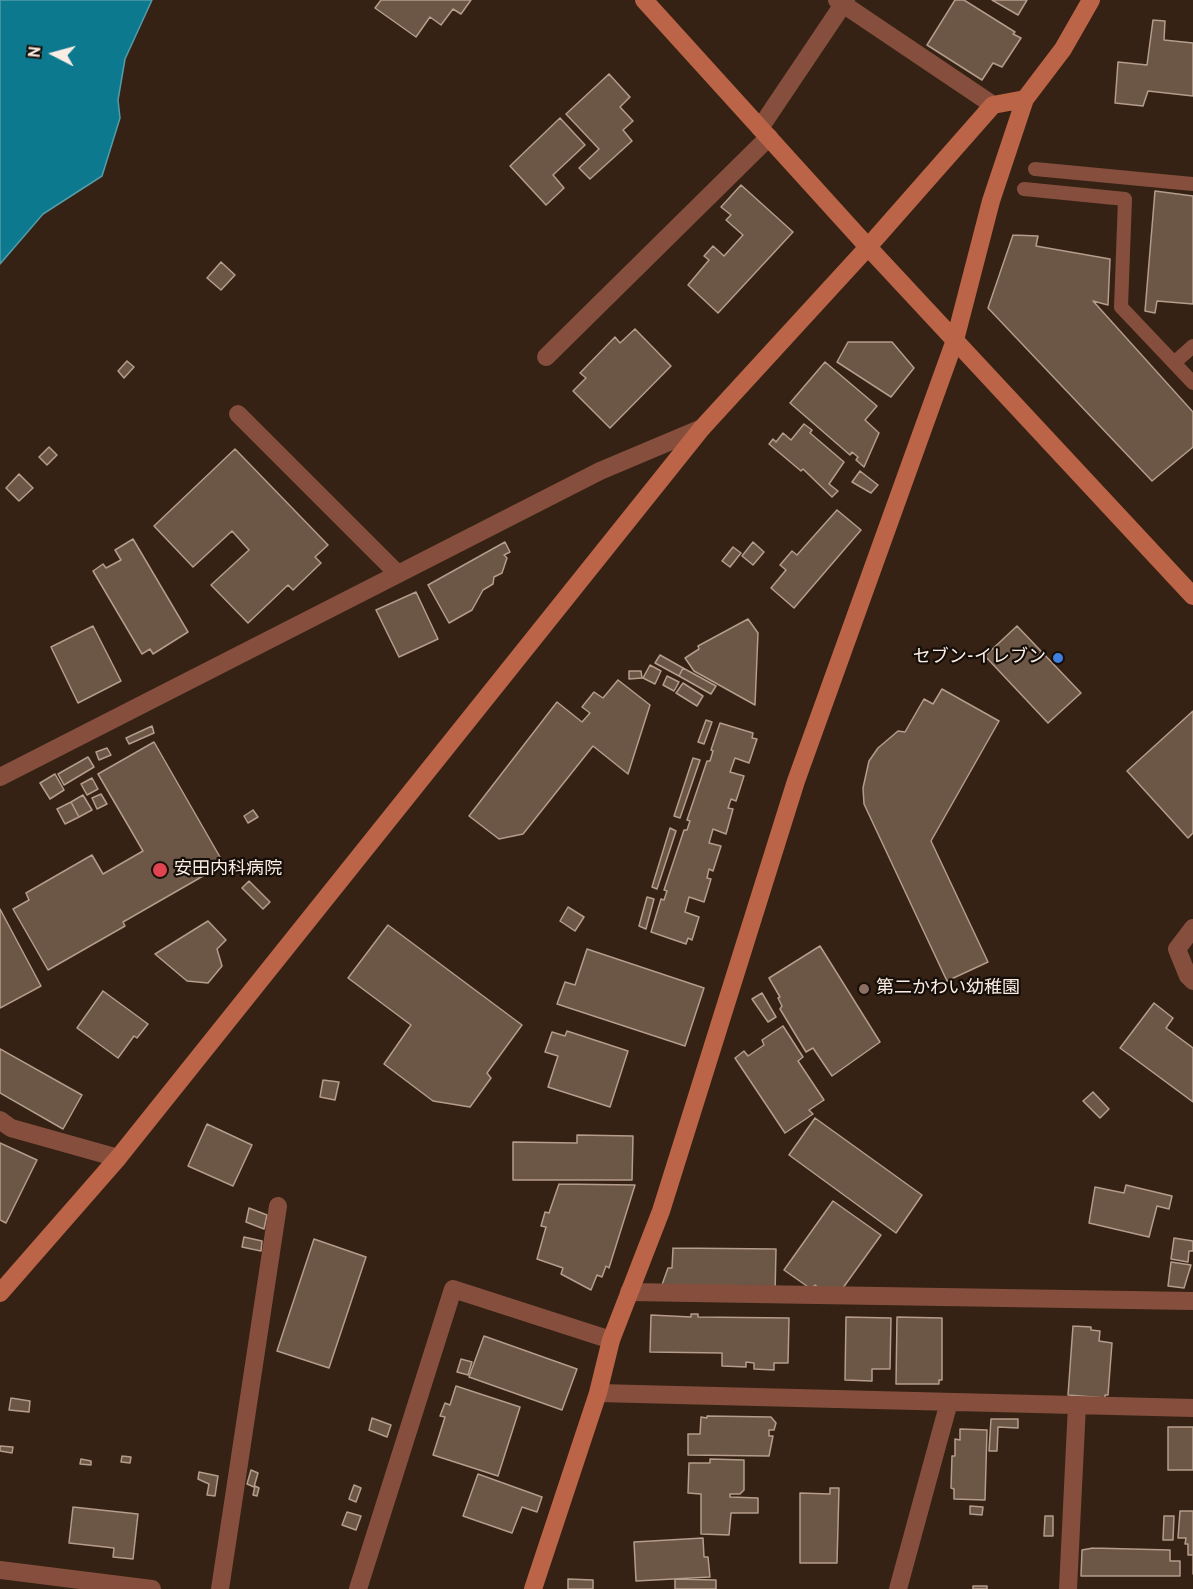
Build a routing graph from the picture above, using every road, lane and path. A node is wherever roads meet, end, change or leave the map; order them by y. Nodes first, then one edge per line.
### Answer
1 (644, 0) edge
2 (1091, 0) edge
3 (842, 1) edge
4 (1025, 99) junction
5 (993, 105) junction
6 (764, 133) junction
7 (1035, 169) dead end
8 (1193, 184) edge
9 (1024, 189) dead end
10 (868, 247) junction
11 (955, 340) junction
12 (1193, 345) edge
13 (546, 357) dead end
14 (1174, 363) junction
15 (1193, 383) edge
16 (238, 414) dead end
17 (702, 428) junction
18 (398, 574) junction
19 (1193, 596) edge
20 (0, 777) edge
21 (1193, 928) edge
22 (1193, 981) edge
23 (0, 1120) edge
24 (118, 1158) junction
25 (278, 1206) dead end
26 (629, 1292) junction
27 (0, 1293) edge
28 (1193, 1301) edge
29 (612, 1340) junction
30 (598, 1393) junction
31 (949, 1402) junction
32 (1077, 1405) junction
33 (1193, 1408) edge
34 (0, 1570) edge
35 (152, 1589) edge
36 (220, 1589) edge
37 (358, 1589) edge
38 (533, 1589) edge
39 (898, 1589) edge
40 (1068, 1589) edge

1 - 6 street
2 - 4 street
3 - 5 street
3 - 6 street
4 - 5 street
4 - 11 street
5 - 10 street
6 - 10 street
6 - 13 street
7 - 8 lane
9 - 14 lane
10 - 11 street
10 - 17 street
11 - 19 street
11 - 26 street
12 - 14 lane
14 - 15 lane
16 - 18 street
17 - 18 street
17 - 24 street
18 - 20 street
21 - 22 street
23 - 24 street
24 - 27 street
25 - 36 street
26 - 28 street
26 - 29 street
29 - 30 street
29 - 37 street
30 - 31 street
30 - 38 street
31 - 32 street
31 - 39 street
32 - 33 street
32 - 40 street
34 - 35 street

